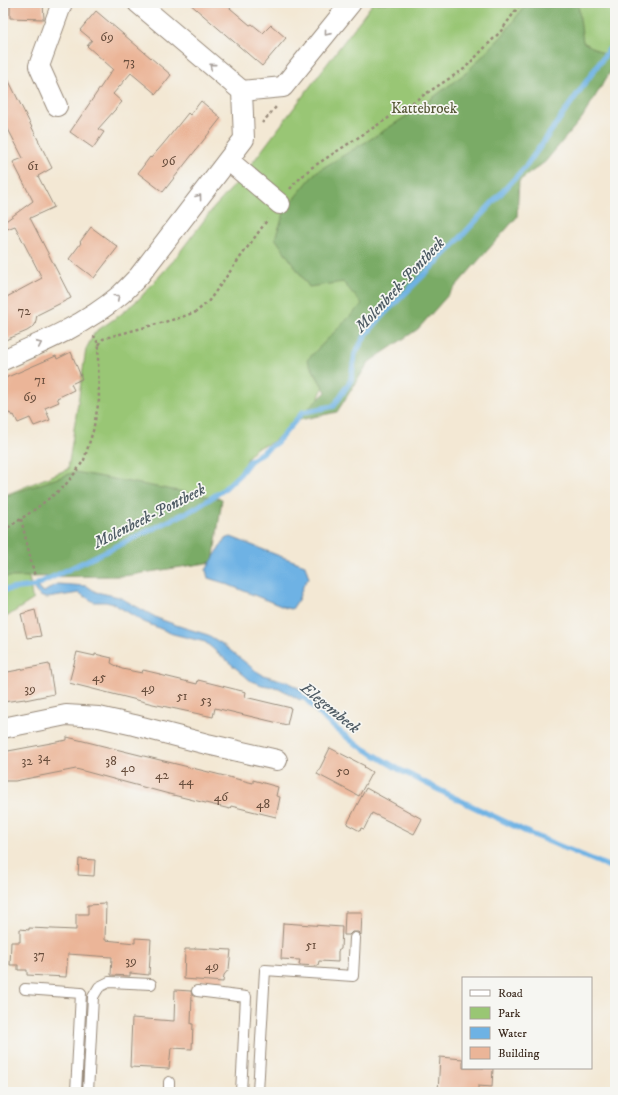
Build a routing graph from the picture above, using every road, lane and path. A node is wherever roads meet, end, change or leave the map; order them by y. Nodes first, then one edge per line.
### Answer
1 (62, 3) edge
2 (138, 3) edge
3 (351, 3) edge
4 (521, 3) edge
5 (283, 87) junction
6 (242, 92) junction
7 (57, 106) dead end
8 (244, 139) junction
9 (228, 160) junction
10 (280, 204) junction
11 (3, 360) edge
12 (21, 519) junction
13 (3, 531) edge
14 (35, 577) dead end
15 (3, 728) edge
16 (277, 760) dead end
17 (355, 938) dead end
18 (151, 984) dead end
19 (25, 989) dead end
20 (197, 991) dead end
21 (76, 1092) edge
22 (88, 1092) edge
23 (241, 1092) edge
24 (258, 1092) edge

1 - 7 street
6 -> 2 street
3 -> 5 street
4 - 10 path
5 - 6 street
5 - 8 path
6 - 8 street
8 - 9 street
9 - 10 street
11 -> 9 street
10 - 12 path
12 - 13 path
12 - 14 path
15 - 16 street
17 - 24 lane
18 - 22 lane
19 - 21 lane
20 - 23 lane

